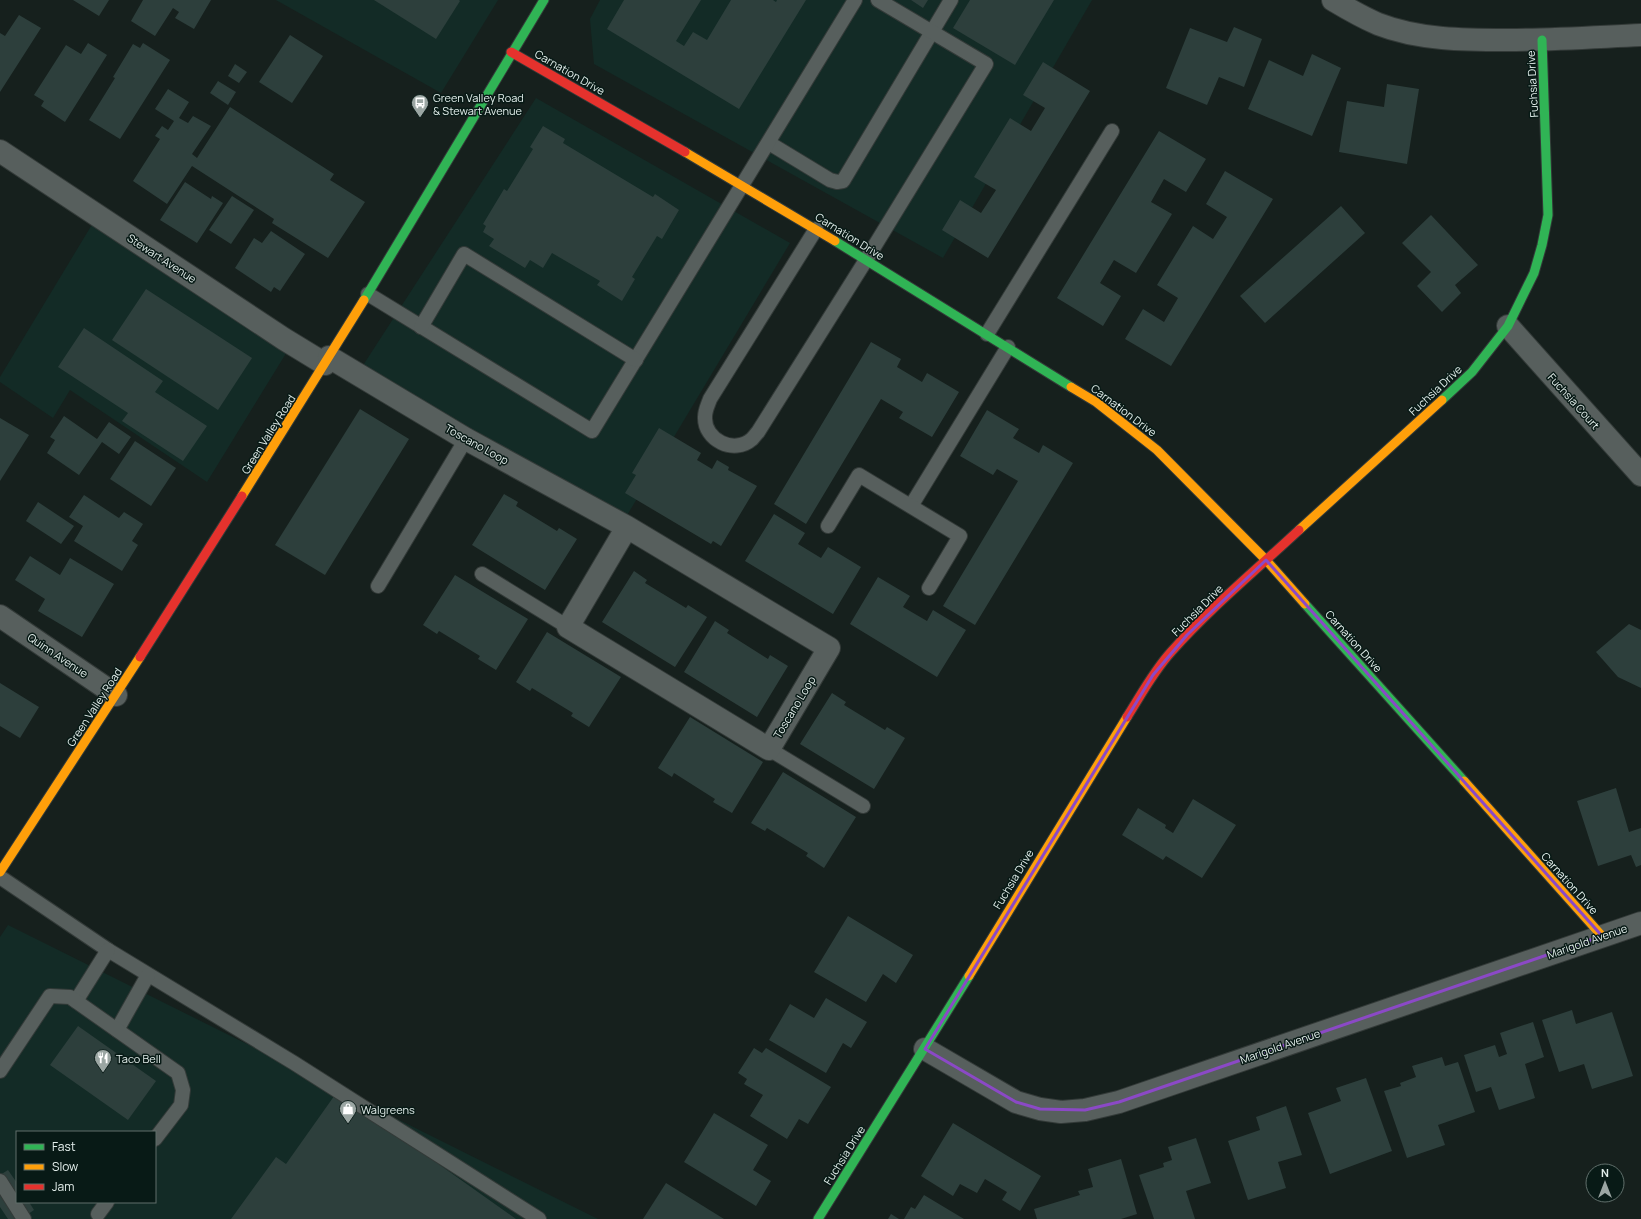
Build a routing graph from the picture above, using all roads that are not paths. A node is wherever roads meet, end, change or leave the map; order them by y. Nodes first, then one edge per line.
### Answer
1 (544, 0) edge
2 (855, 0) edge
3 (878, 0) edge
4 (951, 0) edge
5 (1333, 0) edge
6 (932, 33) junction
7 (1641, 35) edge
8 (1542, 40) junction
9 (511, 52) junction
10 (1112, 131) dead end
11 (769, 143) junction
12 (0, 151) edge
13 (743, 185) junction
14 (816, 229) junction
15 (866, 260) junction
16 (368, 294) junction
17 (1508, 326) junction
18 (421, 327) junction
19 (987, 334) junction
20 (1008, 347) junction
21 (327, 360) junction
22 (636, 360) junction
23 (466, 439) junction
24 (1641, 475) edge
25 (911, 506) junction
26 (828, 526) dead end
27 (627, 527) junction
28 (1266, 560) junction
29 (482, 574) dead end
30 (378, 586) dead end
31 (929, 588) dead end
32 (0, 616) edge
33 (568, 627) junction
34 (116, 695) junction
35 (769, 749) junction
36 (863, 806) dead end
37 (0, 872) edge
38 (0, 877) edge
39 (1641, 923) edge
40 (1602, 936) junction
41 (108, 950) junction
42 (148, 975) junction
43 (76, 1001) junction
44 (117, 1030) junction
45 (925, 1049) junction
46 (0, 1071) edge
47 (156, 1138) edge
48 (0, 1181) edge
49 (106, 1203) edge
50 (98, 1214) dead end
51 (24, 1219) edge
52 (539, 1219) edge
53 (818, 1219) edge

1 - 9 street, Green Valley Road
2 - 11 lane
3 - 6 lane
4 - 6 lane
5 - 8 street
6 - 11 lane
6 - 15 lane
7 - 8 street
8 - 17 street, Fuchsia Drive
9 - 13 street, Carnation Drive
9 - 16 street, Green Valley Road
10 - 19 lane
11 - 13 lane
12 - 21 street, Stewart Avenue
13 - 14 street, Carnation Drive
13 - 22 lane
14 - 15 street, Carnation Drive
14 - 15 lane
15 - 19 street, Carnation Drive
16 - 18 lane
16 - 21 street, Green Valley Road
17 - 24 street, Fuchsia Court
17 - 28 street, Fuchsia Drive
18 - 22 lane
18 - 22 lane
19 - 20 street, Carnation Drive
20 - 25 lane
20 - 28 street, Carnation Drive
21 - 23 street, Toscano Loop
21 - 34 street, Green Valley Road
23 - 27 street, Toscano Loop
23 - 30 lane
25 - 26 lane
25 - 31 lane
27 - 33 street
27 - 35 street, Toscano Loop
28 - 40 street, Carnation Drive
28 - 45 street, Fuchsia Drive
29 - 33 lane
32 - 34 street, Quinn Avenue
33 - 35 street, Toscano Loop
34 - 37 street, Green Valley Road
35 - 36 lane
38 - 41 lane
39 - 40 street, Marigold Avenue
40 - 45 street, Marigold Avenue
41 - 42 lane
41 - 43 lane
42 - 44 lane
42 - 52 lane
43 - 44 lane
43 - 46 lane
44 - 47 lane
45 - 53 street, Fuchsia Drive
48 - 51 lane
49 - 50 lane

